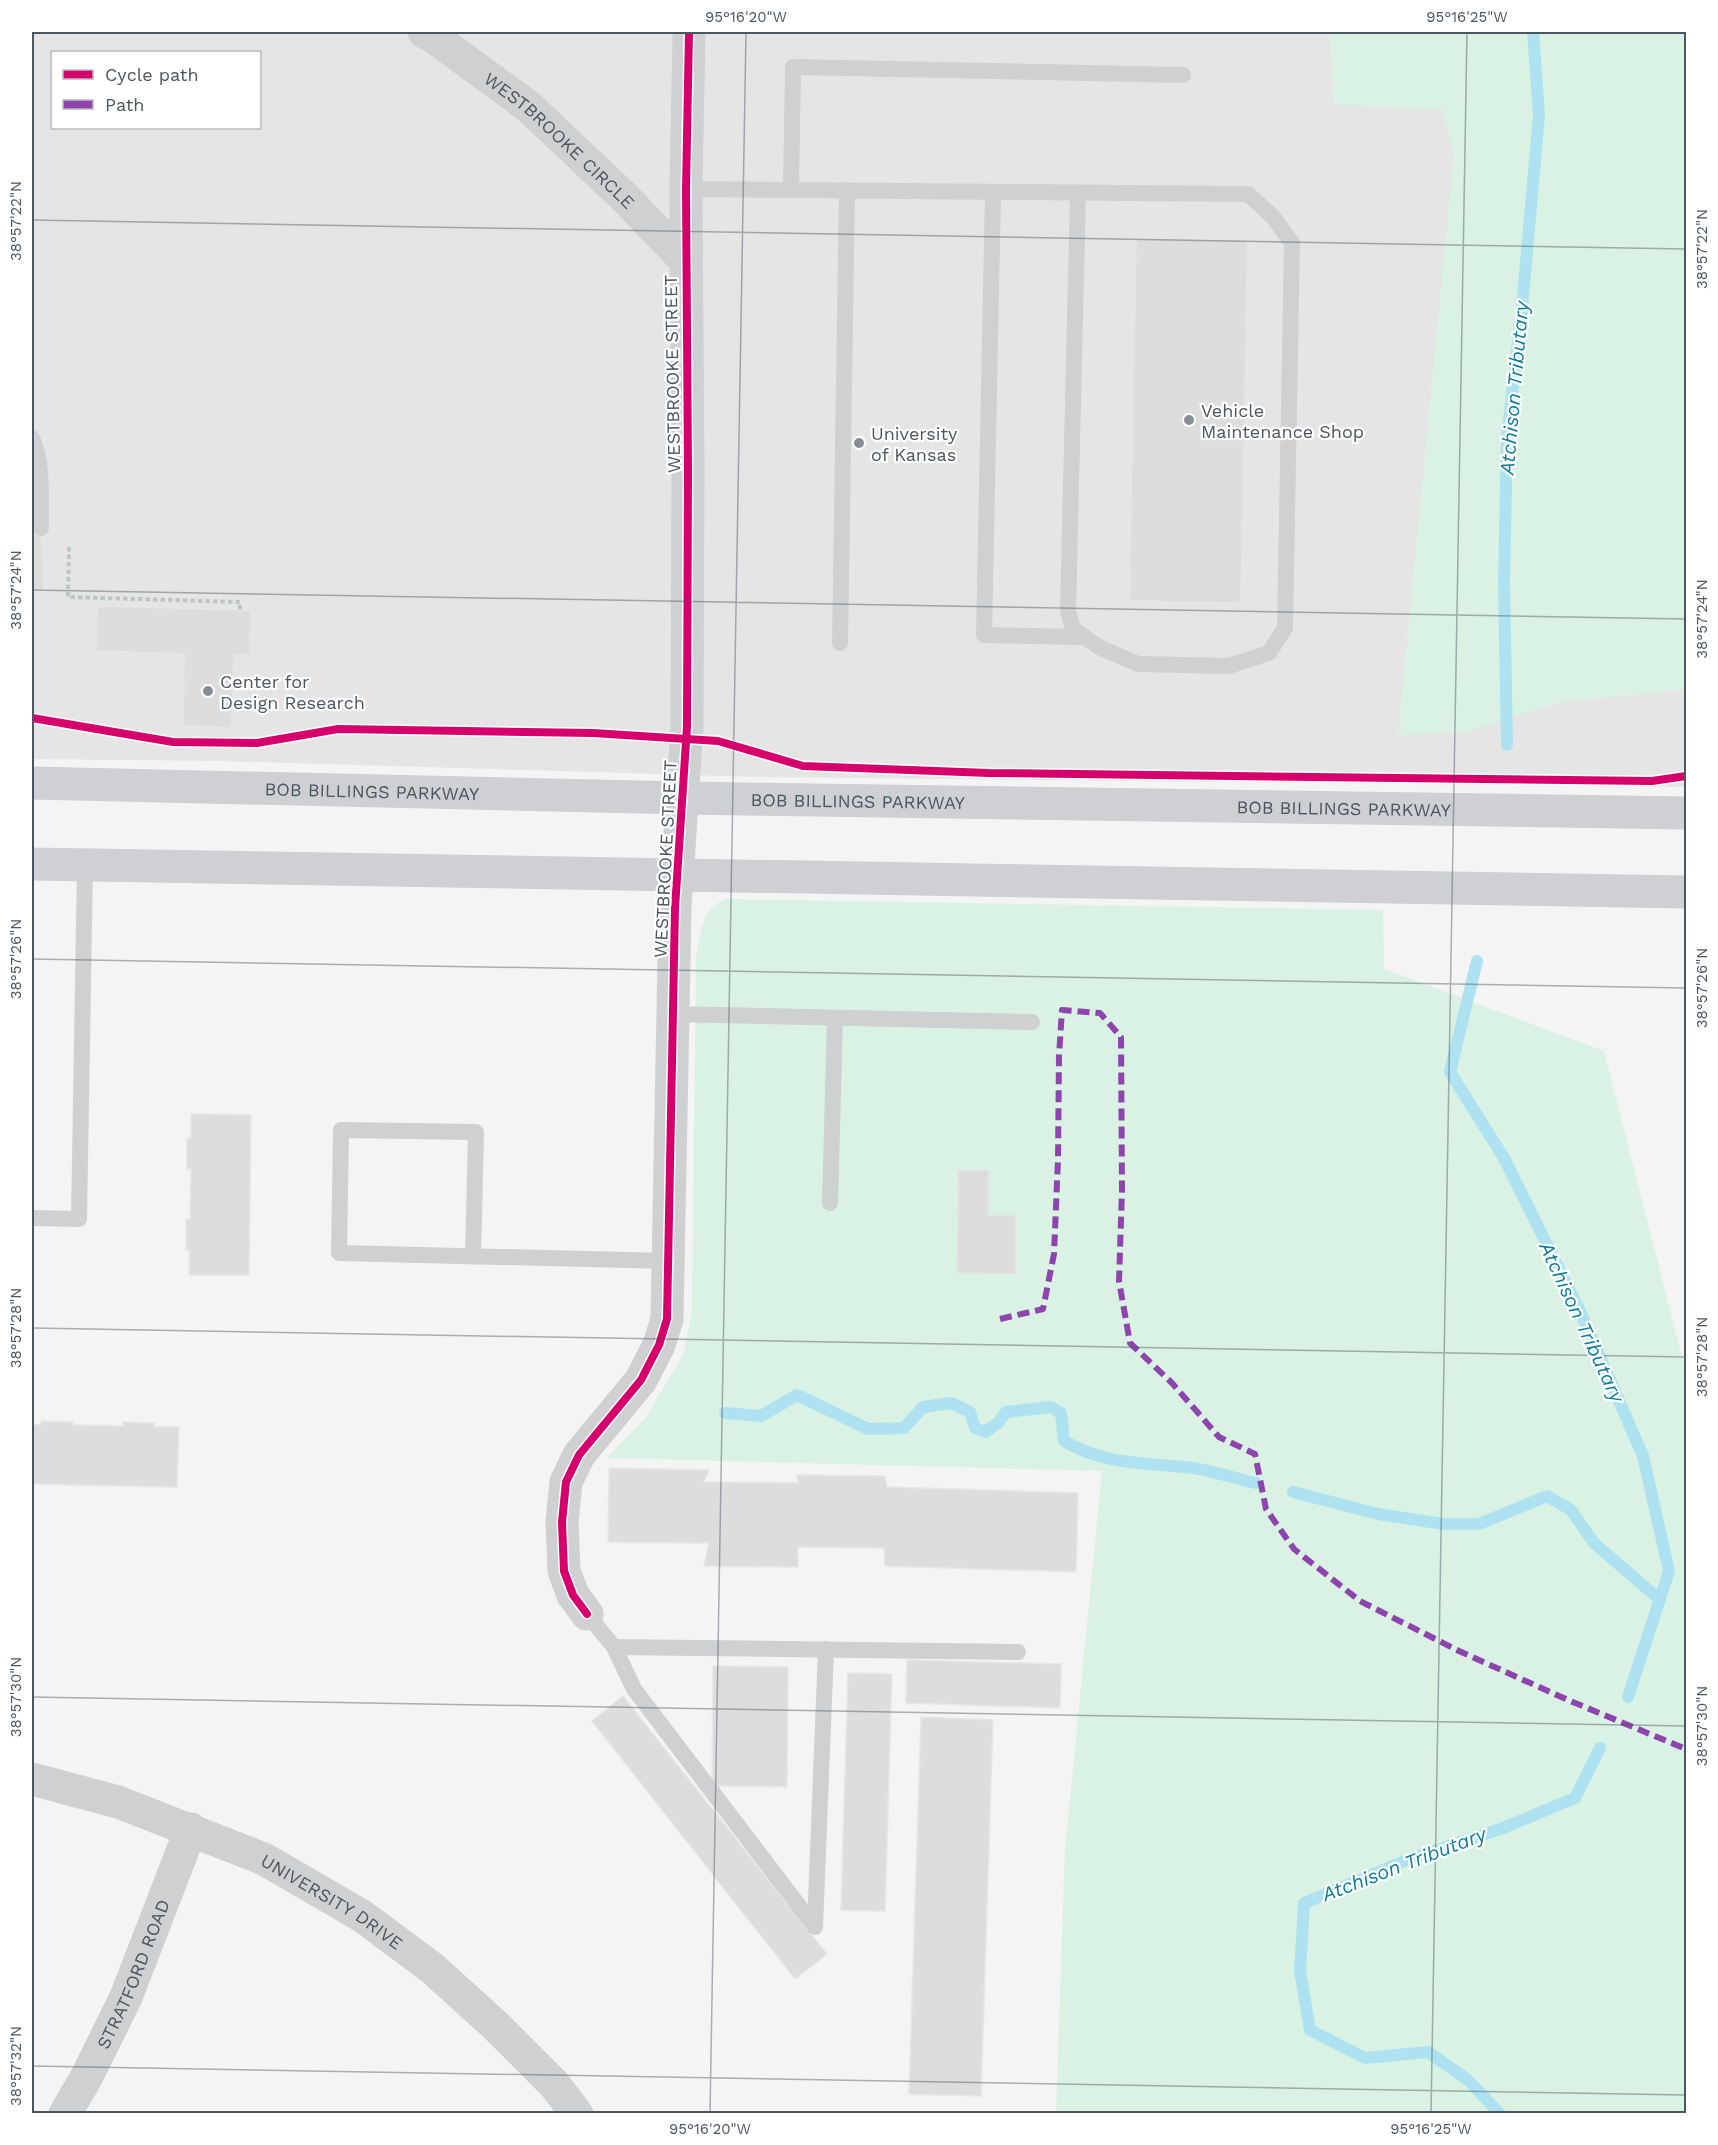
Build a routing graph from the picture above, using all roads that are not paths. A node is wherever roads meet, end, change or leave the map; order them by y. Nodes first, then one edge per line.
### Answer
1 (424, 32) edge
2 (689, 32) edge
3 (1184, 75) dead end
4 (686, 189) junction
5 (791, 190) junction
6 (847, 190) junction
7 (993, 192) junction
8 (1078, 193) junction
9 (685, 260) junction
10 (32, 438) edge
11 (41, 528) dead end
12 (1084, 637) junction
13 (840, 643) dead end
14 (32, 783) edge
15 (683, 798) junction
16 (1686, 813) edge
17 (32, 864) edge
18 (85, 865) junction
19 (677, 875) junction
20 (1686, 892) edge
21 (673, 1014) junction
22 (835, 1018) junction
23 (1032, 1022) dead end
24 (830, 1203) dead end
25 (32, 1218) edge
26 (473, 1257) junction
27 (668, 1262) junction
28 (587, 1614) joint
29 (614, 1647) junction
30 (826, 1649) junction
31 (1018, 1652) dead end
32 (32, 1779) edge
33 (191, 1829) junction
34 (65, 2114) edge
35 (577, 2114) edge

1 - 9 street, WESTBROOKE CIRCLE
2 - 4 street, WESTBROOKE STREET
3 - 5 lane
4 - 5 lane
4 - 9 street, WESTBROOKE STREET
5 - 6 lane
6 - 7 lane
6 - 13 lane
7 - 8 lane
7 - 12 lane
8 - 12 lane
8 - 12 lane
9 - 15 street, WESTBROOKE STREET
10 - 11 lane
14 - 15 main road, BOB BILLINGS PARKWAY
15 - 16 main road, BOB BILLINGS PARKWAY
15 - 19 street, WESTBROOKE STREET
17 - 18 main road
18 - 19 main road
18 - 25 lane
19 - 20 main road
19 - 21 street, WESTBROOKE STREET
21 - 22 lane
21 - 27 street, WESTBROOKE STREET
22 - 23 lane
22 - 24 lane
26 - 26 lane
26 - 27 lane
27 - 28 street, WESTBROOKE STREET
28 - 29 lane
29 - 30 lane
29 - 30 lane
30 - 31 lane
32 - 33 street, UNIVERSITY DRIVE
33 - 34 street, STRATFORD ROAD
33 - 35 street, UNIVERSITY DRIVE

